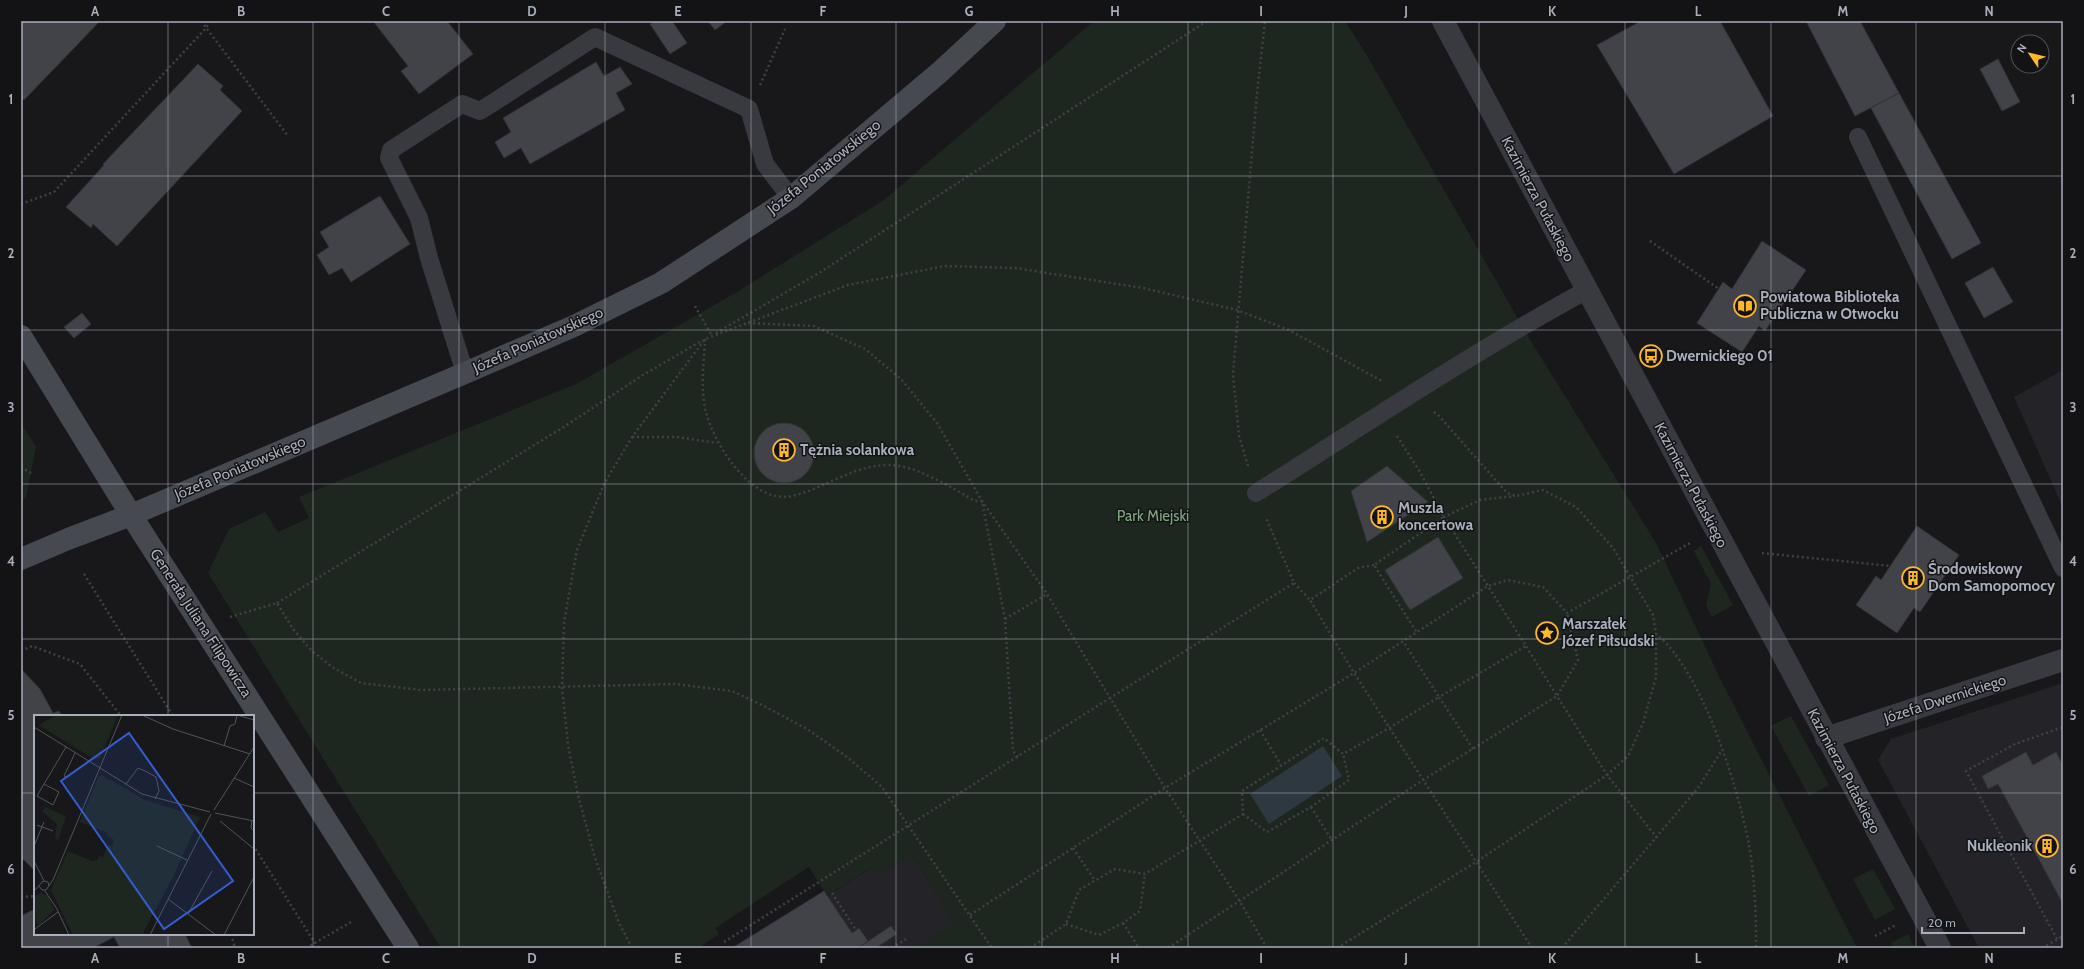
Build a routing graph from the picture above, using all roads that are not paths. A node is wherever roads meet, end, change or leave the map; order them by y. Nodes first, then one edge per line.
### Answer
1 (995, 21) edge
2 (1443, 21) edge
3 (1858, 137) dead end
4 (791, 198) junction
5 (1587, 290) junction
6 (21, 336) edge
7 (465, 373) junction
8 (1256, 493) road end
9 (131, 515) junction
10 (21, 559) edge
11 (2063, 568) edge
12 (2063, 660) edge
13 (1826, 738) junction
14 (408, 948) edge
15 (1940, 948) edge

1 - 4 street, Józefa Poniatowskiego
2 - 5 street, Kazimierza Pułaskiego
3 - 11 lane
4 - 7 street, Józefa Poniatowskiego
4 - 7 lane
5 - 8 lane
5 - 13 street, Kazimierza Pułaskiego
6 - 9 street, Generała Juliana Filipowicza
7 - 9 street, Józefa Poniatowskiego
9 - 10 street, Józefa Poniatowskiego
9 - 14 street, Generała Juliana Filipowicza
12 - 13 street, Józefa Dwernickiego
13 - 15 street, Kazimierza Pułaskiego

